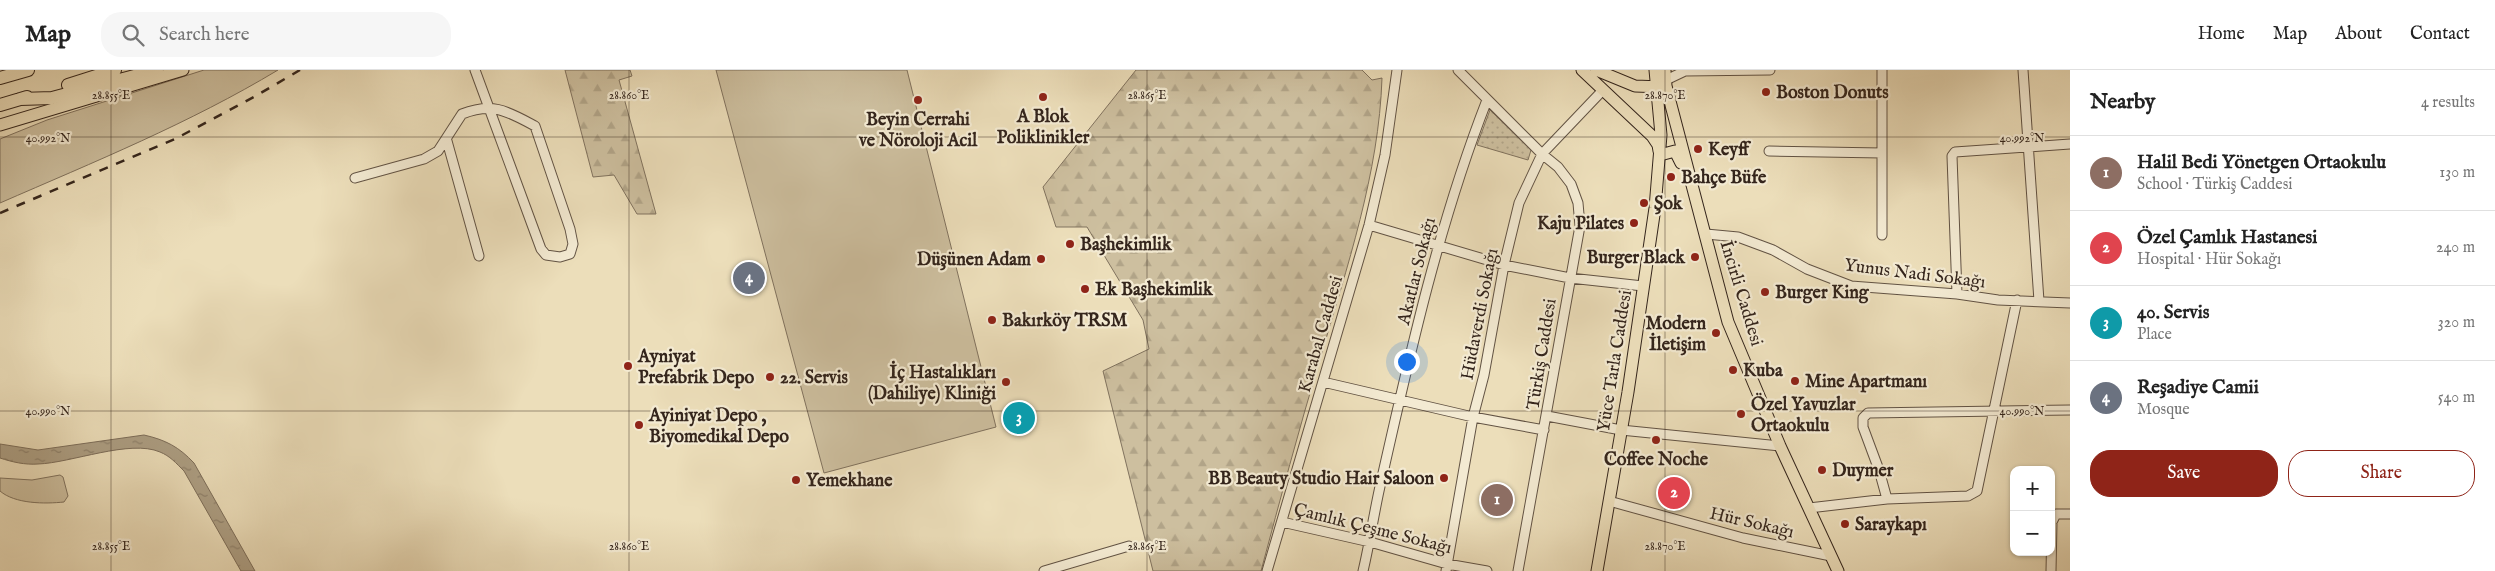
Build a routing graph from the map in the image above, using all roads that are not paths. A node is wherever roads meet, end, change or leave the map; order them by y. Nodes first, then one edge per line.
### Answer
1 (28, 70) edge
2 (115, 70) edge
3 (157, 70) edge
4 (183, 70) edge
5 (475, 70) edge
6 (1391, 70) edge
7 (1398, 70) edge
8 (1458, 70) edge
9 (1582, 70) edge
10 (1596, 70) edge
11 (1770, 70) edge
12 (1882, 70) edge
13 (2023, 70) edge
14 (1614, 71) edge
15 (1726, 71) edge
16 (0, 78) edge
17 (1661, 79) edge
18 (1603, 90) junction
19 (20, 99) junction
20 (1487, 100) junction
21 (1392, 104) junction
22 (0, 105) edge
23 (488, 107) junction
24 (38, 113) junction
25 (0, 125) edge
26 (0, 132) edge
27 (447, 141) junction
28 (2070, 144) edge
29 (2027, 146) junction
30 (1769, 151) dead end
31 (1882, 153) junction
32 (1542, 154) junction
33 (1660, 155) junction
34 (355, 178) dead end
35 (1692, 184) junction
36 (1369, 225) junction
37 (1706, 234) junction
38 (1882, 235) dead end
39 (1439, 247) junction
40 (479, 256) dead end
41 (1504, 265) junction
42 (1570, 278) junction
43 (1643, 286) junction
44 (1957, 294) junction
45 (2017, 300) junction
46 (2039, 301) junction
47 (2070, 303) edge
48 (1322, 382) junction
49 (1399, 401) junction
50 (2070, 410) edge
51 (1994, 413) junction
52 (1547, 416) junction
53 (1473, 418) junction
54 (1544, 430) junction
55 (1621, 430) junction
56 (1780, 446) junction
57 (1887, 499) junction
58 (1609, 501) junction
59 (1810, 508) junction
60 (2070, 514) edge
61 (1282, 522) junction
62 (1370, 542) junction
63 (1128, 546) dead end
64 (1831, 556) junction
65 (1446, 567) edge
66 (1044, 571) edge
67 (1267, 571) edge
68 (1363, 571) edge
69 (1487, 571) edge
70 (1518, 571) edge
71 (1597, 571) edge
72 (1838, 571) edge
73 (2051, 571) edge

1 - 16 highway
2 - 19 highway
3 - 19 highway
4 - 24 main road
5 - 23 street
6 - 21 street, Karabal Caddesi
7 - 21 street, Karabal Caddesi
8 - 20 street, Türkiş Caddesi
9 - 18 main road
10 - 17 main road
11 - 15 street
12 - 31 street
13 - 29 street
14 - 17 main road
15 - 17 street
17 - 33 main road
17 - 35 main road, İncirli Caddesi
18 - 32 street, Hüdaverdi Sokağı
18 - 33 main road
19 - 22 highway
20 - 32 street, Türkiş Caddesi
20 - 39 street, Akatlar Sokağı
21 - 36 street, Karabal Caddesi
23 - 23 street
23 - 27 street
24 - 25 main road
24 - 26 main road
27 - 34 street
27 - 40 street
28 - 29 street
29 - 44 street
29 - 46 street
30 - 31 street
31 - 38 street
32 - 41 street, Hüdaverdi Sokağı
32 - 42 street, Türkiş Caddesi
33 - 35 main road
33 - 43 main road, Yüce Tarla Caddesi
35 - 37 main road, İncirli Caddesi
36 - 39 street
36 - 48 street, Karabal Caddesi
37 - 44 street, Yunus Nadi Sokağı
37 - 56 main road, İncirli Caddesi
39 - 41 street
39 - 49 street, Akatlar Sokağı
41 - 42 street
41 - 53 street, Hüdaverdi Sokağı
42 - 43 street
42 - 52 street, Türkiş Caddesi
43 - 55 main road, Yüce Tarla Caddesi
44 - 45 street, Yunus Nadi Sokağı
45 - 46 street, Yunus Nadi Sokağı
45 - 51 street
46 - 47 street, Yunus Nadi Sokağı
48 - 49 street
48 - 61 street, Karabal Caddesi
49 - 53 street
49 - 62 street, Akatlar Sokağı
50 - 51 street
51 - 57 street
51 - 57 street
52 - 54 street, Türkiş Caddesi
52 - 55 street
53 - 54 street
53 - 65 street, Hüdaverdi Sokağı
54 - 70 street, Türkiş Caddesi
55 - 56 street
55 - 58 main road, Yüce Tarla Caddesi
56 - 59 main road, İncirli Caddesi
57 - 59 street
58 - 64 street, Hür Sokağı
58 - 71 main road, Yüce Tarla Caddesi
59 - 64 main road, İncirli Caddesi
60 - 73 street
61 - 62 street, Çamlık Çeşme Sokağı
61 - 67 street, Karabal Caddesi
62 - 65 street, Çamlık Çeşme Sokağı
62 - 68 street, Akatlar Sokağı
63 - 66 street
64 - 72 main road, İncirli Caddesi
65 - 69 street, Çamlık Çeşme Sokağı

